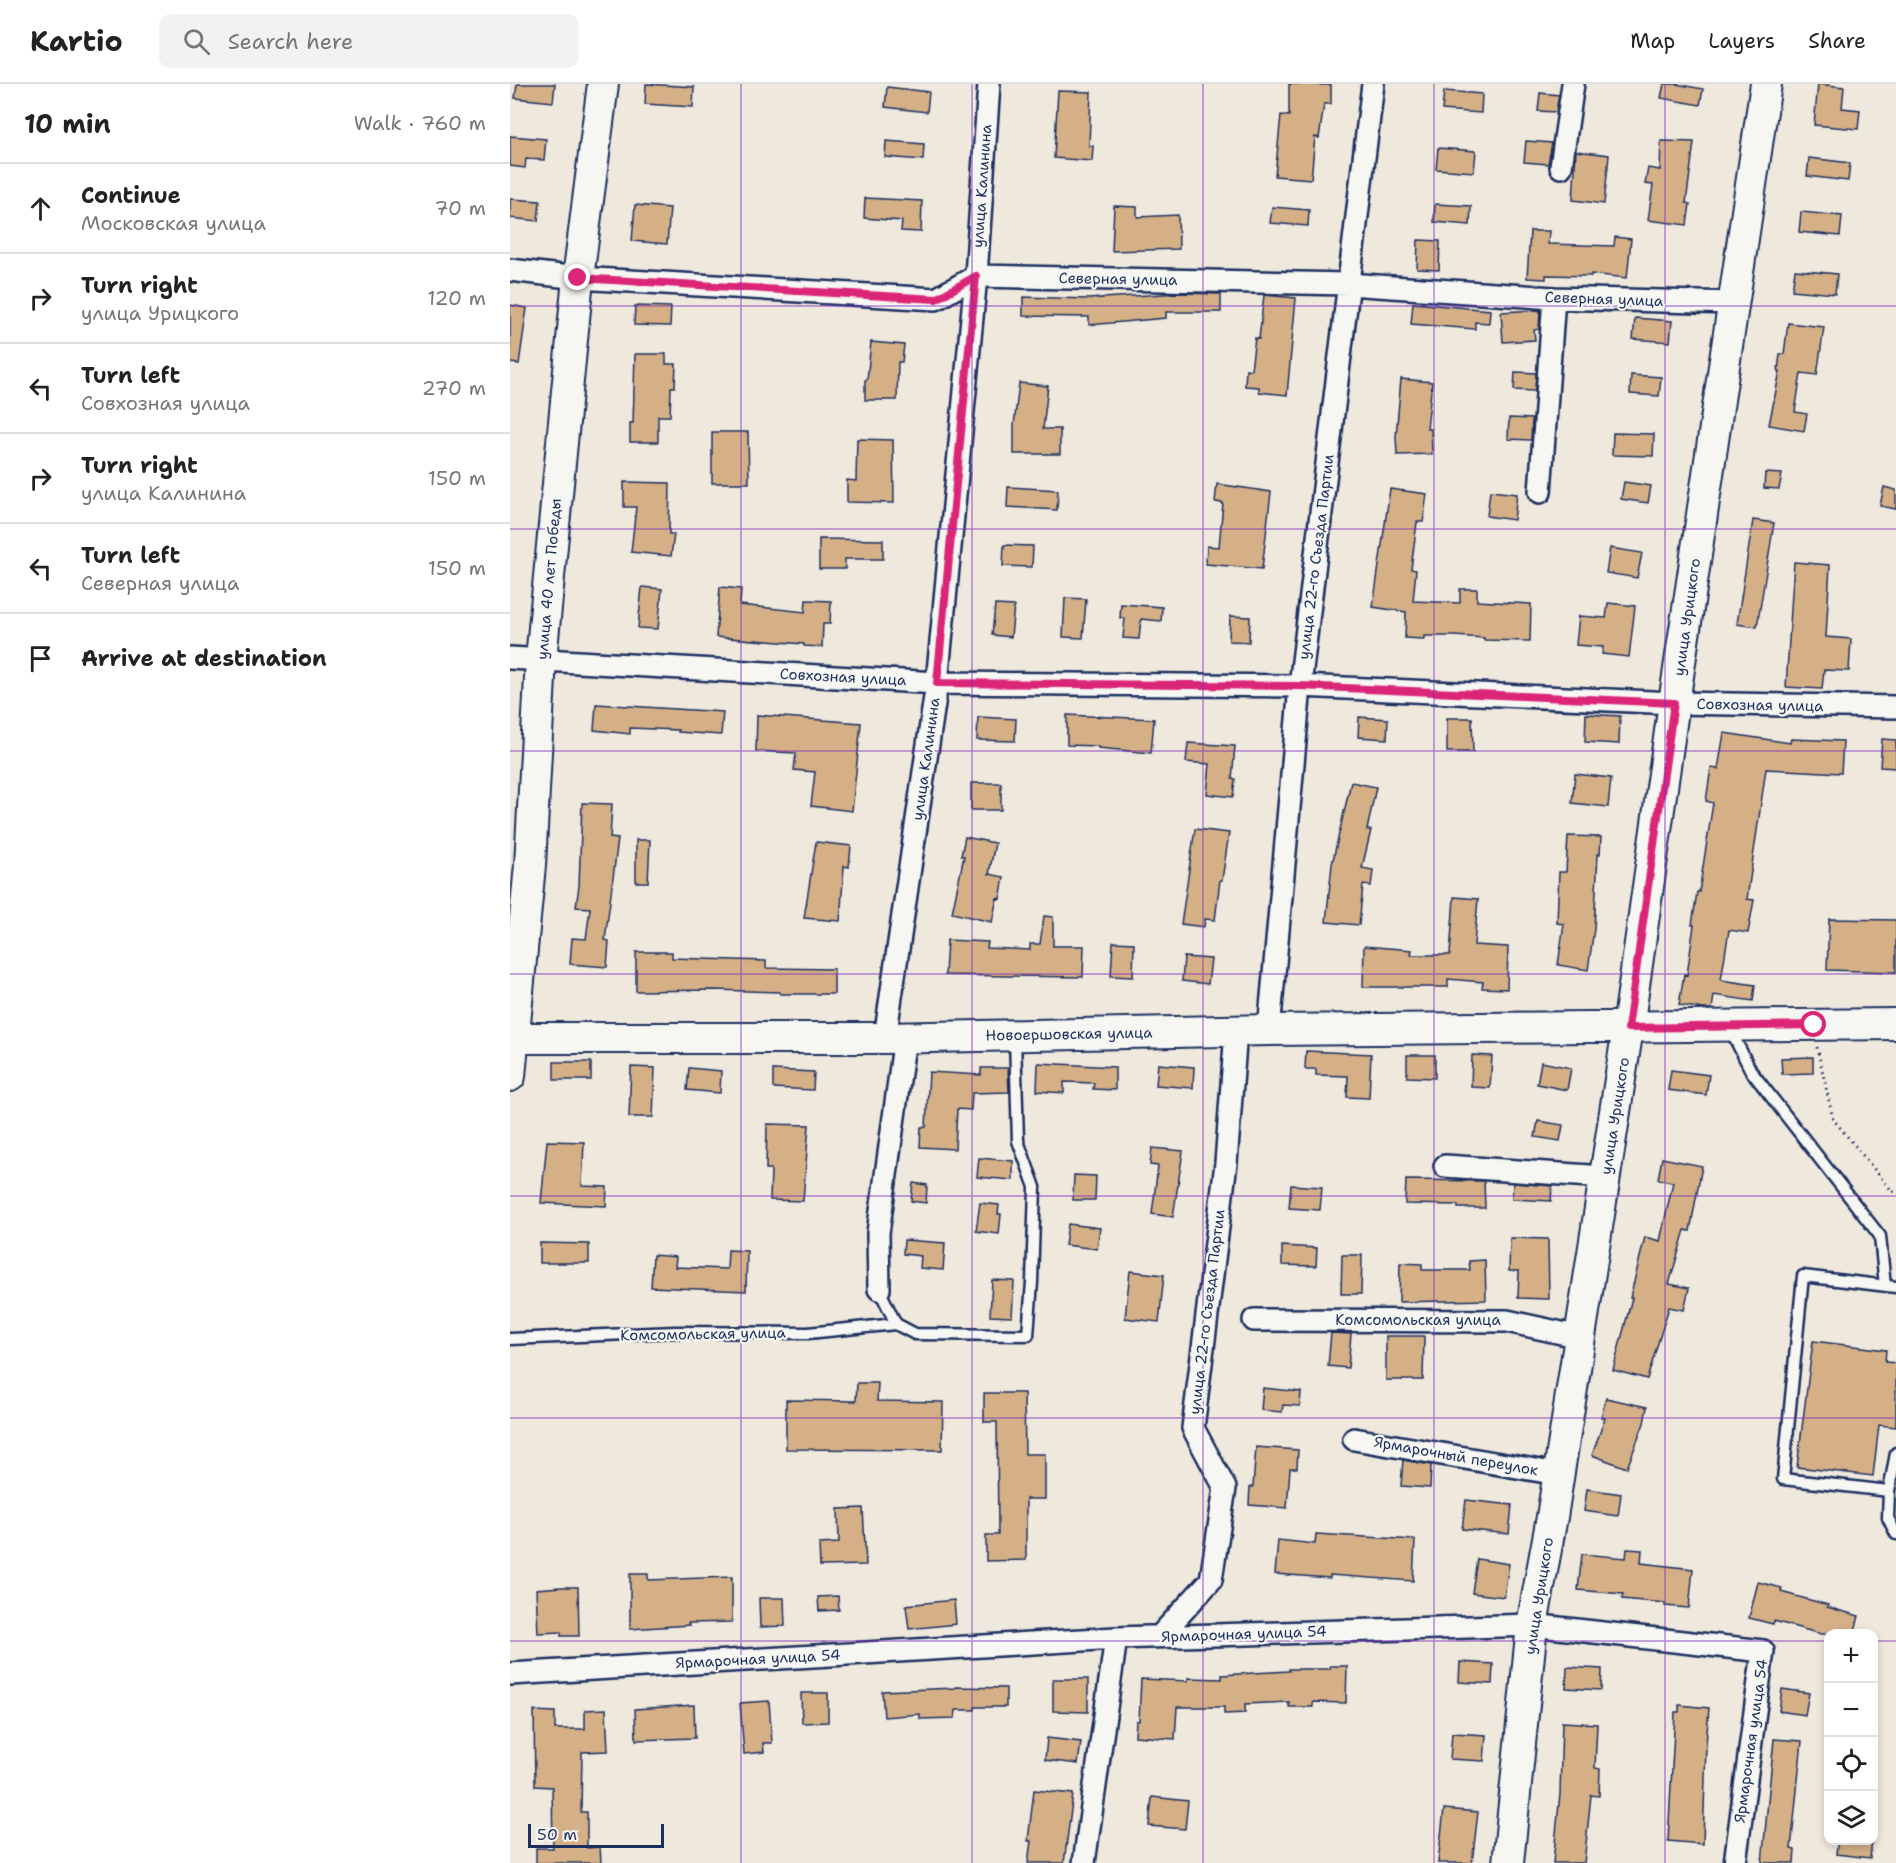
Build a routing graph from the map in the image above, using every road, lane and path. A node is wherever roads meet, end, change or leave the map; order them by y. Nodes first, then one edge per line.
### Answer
1 (603, 84) edge
2 (989, 84) edge
3 (1372, 84) edge
4 (1573, 84) edge
5 (1766, 84) edge
6 (1561, 167) dead end
7 (510, 270) edge
8 (976, 276) junction
9 (578, 278) junction
10 (1348, 284) junction
11 (1554, 298) junction
12 (1733, 303) junction
13 (1540, 492) dead end
14 (510, 658) edge
15 (541, 659) junction
16 (937, 683) junction
17 (1300, 686) junction
18 (1674, 703) junction
19 (1896, 707) edge
20 (1896, 1024) edge
21 (1814, 1025) junction
22 (1729, 1027) junction
23 (1628, 1028) junction
24 (1269, 1030) junction
25 (1236, 1031) junction
26 (1015, 1035) junction
27 (512, 1038) edge
28 (895, 1038) junction
29 (510, 1076) edge
30 (1445, 1166) dead end
31 (1605, 1178) junction
32 (1896, 1194) edge
33 (1891, 1287) edge
34 (879, 1289) joint
35 (1254, 1320) dead end
36 (896, 1324) junction
37 (1580, 1337) junction
38 (510, 1338) edge
39 (1354, 1439) dead end
40 (1896, 1453) edge
41 (1558, 1474) junction
42 (1889, 1491) junction
43 (1896, 1533) edge
44 (1532, 1624) junction
45 (1160, 1636) junction
46 (1116, 1638) junction
47 (510, 1674) edge
48 (1084, 1863) edge
49 (1508, 1863) edge
50 (1735, 1863) edge

1 - 9 main road, улица 40 лет Победы
2 - 8 street, улица Калинина
3 - 10 street, улица 22-го Съезда Партии
4 - 6 street
5 - 12 main road, улица Урицкого
7 - 9 street
8 - 9 street
8 - 10 street, Северная улица
8 - 16 street, улица Калинина
9 - 15 main road, улица 40 лет Победы
10 - 11 street, Северная улица
10 - 17 street, улица 22-го Съезда Партии
11 - 12 street, Северная улица
11 - 13 street
12 - 18 main road, улица Урицкого
14 - 15 street, Совхозная улица
15 - 16 street, Совхозная улица
15 - 27 main road, улица 40 лет Победы
16 - 17 street, Совхозная улица
16 - 28 street, улица Калинина
17 - 18 street, Совхозная улица
17 - 24 street, улица 22-го Съезда Партии
18 - 19 street, Совхозная улица
18 - 23 main road, улица Урицкого
20 - 21 main road, Новоершовская улица
21 - 22 main road, Новоершовская улица
21 - 32 path
22 - 23 main road, Новоершовская улица
22 - 33 lane
23 - 24 main road, Новоершовская улица
23 - 31 main road, улица Урицкого
24 - 25 main road, Новоершовская улица
25 - 26 main road, Новоершовская улица
25 - 45 street, улица 22-го Съезда Партии
26 - 28 main road, Новоершовская улица
26 - 36 lane
27 - 28 main road, Новоершовская улица
27 - 29 main road, улица 40 лет Победы
28 - 34 street, улица Калинина
30 - 31 street
31 - 37 main road, улица Урицкого
33 - 42 lane
34 - 36 lane
35 - 37 street, Комсомольская улица
36 - 38 lane, Комсомольская улица
37 - 41 main road, улица Урицкого
39 - 41 street, Ярмарочный переулок
40 - 42 lane
41 - 44 main road, улица Урицкого
42 - 43 lane
44 - 45 street, Ярмарочная улица 54
44 - 49 main road, улица Урицкого
44 - 50 street, Ярмарочная улица 54
45 - 46 street, Ярмарочная улица 54
46 - 47 street, Ярмарочная улица 54
46 - 48 street

